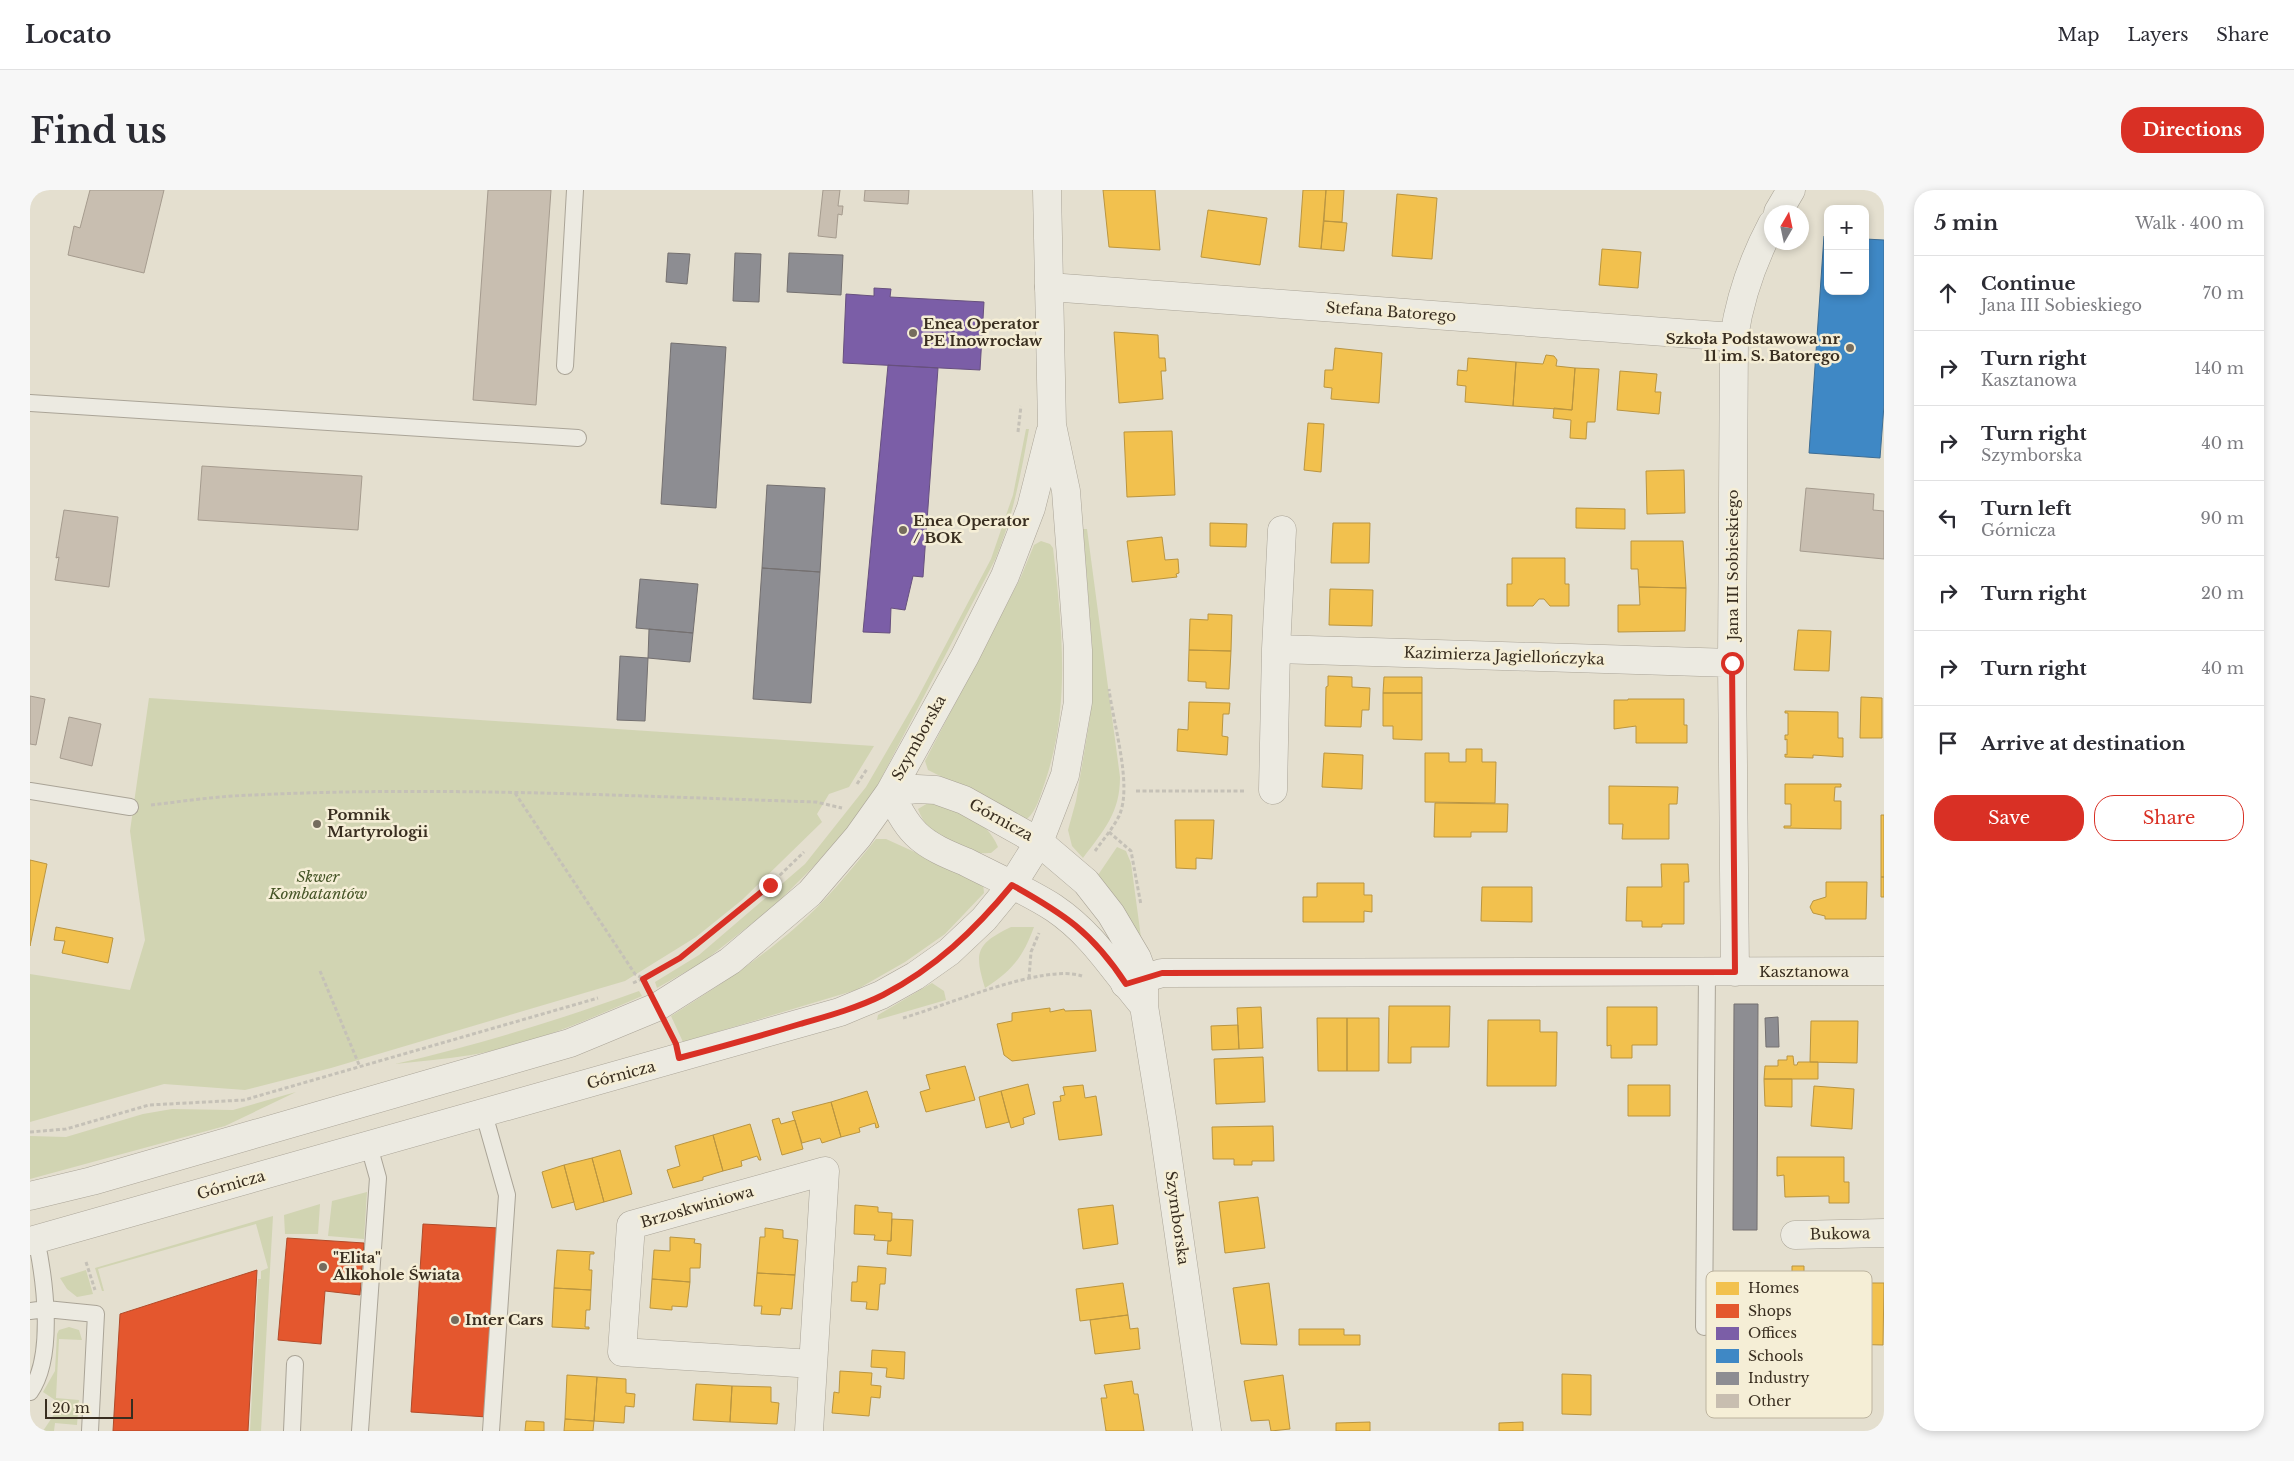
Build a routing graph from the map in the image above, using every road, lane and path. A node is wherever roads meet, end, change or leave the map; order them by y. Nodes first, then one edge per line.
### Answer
1 (575, 190) edge
2 (1047, 190) edge
3 (1791, 190) edge
4 (1782, 205) edge
5 (1764, 241) edge
6 (1048, 287) junction
7 (1734, 337) junction
8 (565, 366) dead end
9 (30, 402) edge
10 (1021, 404) dead end
11 (1052, 425) junction
12 (578, 438) dead end
13 (1018, 440) dead end
14 (1282, 530) dead end
15 (1276, 649) junction
16 (1732, 663) junction
17 (868, 767) dead end
18 (1273, 790) joint
19 (30, 791) edge
20 (1136, 791) dead end
21 (515, 792) junction
22 (852, 792) dead end
23 (890, 792) junction
24 (847, 800) dead end
25 (130, 807) joint
26 (842, 808) junction
27 (835, 816) dead end
28 (1039, 842) junction
29 (810, 845) dead end
30 (1012, 885) junction
31 (688, 952) dead end
32 (320, 970) dead end
33 (1884, 971) edge
34 (1708, 972) junction
35 (1735, 972) junction
36 (650, 974) dead end
37 (643, 979) junction
38 (1135, 980) junction
39 (627, 986) dead end
40 (603, 996) dead end
41 (657, 1006) junction
42 (360, 1067) junction
43 (484, 1114) junction
44 (30, 1132) edge
45 (369, 1146) junction
46 (30, 1196) edge
47 (1884, 1234) edge
48 (1795, 1235) dead end
49 (33, 1240) edge
50 (86, 1262) dead end
51 (38, 1310) edge
52 (96, 1314) junction
53 (1704, 1327) dead end
54 (295, 1364) dead end
55 (813, 1364) junction
56 (30, 1392) edge
57 (90, 1431) edge
58 (292, 1431) edge
59 (360, 1431) edge
60 (491, 1431) edge
61 (809, 1431) edge
62 (1207, 1431) edge

1 - 8 lane
2 - 6 street, Szymborska
3 - 4 street
5 - 7 street, Jana III Sobieskiego
6 - 7 street, Stefana Batorego
6 - 11 street, Szymborska
7 - 16 street, Jana III Sobieskiego
9 - 12 lane
10 - 13 path
11 - 23 street, Szymborska
11 - 28 street, Szymborska
14 - 15 street
15 - 16 street, Kazimierza Jagiellończyka
15 - 18 street
16 - 35 street, Jana III Sobieskiego
17 - 22 path
18 - 20 path
19 - 25 lane
21 - 25 path
21 - 26 path
21 - 37 path
23 - 28 street, Górnicza
23 - 30 street, Szymborska
23 - 41 street
24 - 26 path
26 - 27 path
28 - 30 street, Górnicza
28 - 38 street, Szymborska
29 - 31 path
30 - 38 street, Szymborska
30 - 43 street, Górnicza
32 - 42 path
33 - 35 street, Kasztanowa
34 - 35 street, Kasztanowa
34 - 38 street, Kasztanowa
34 - 53 lane
36 - 37 path
37 - 39 path
37 - 41 path
38 - 62 street, Szymborska
40 - 42 path
41 - 46 street
42 - 44 path
43 - 45 street, Górnicza
43 - 60 lane
45 - 49 street, Górnicza
45 - 59 lane
47 - 48 street, Bukowa
49 - 51 lane
50 - 52 path
51 - 52 lane
51 - 56 lane
52 - 57 lane
54 - 58 lane
55 - 55 street, Brzoskwiniowa
55 - 61 street, Brzoskwiniowa

